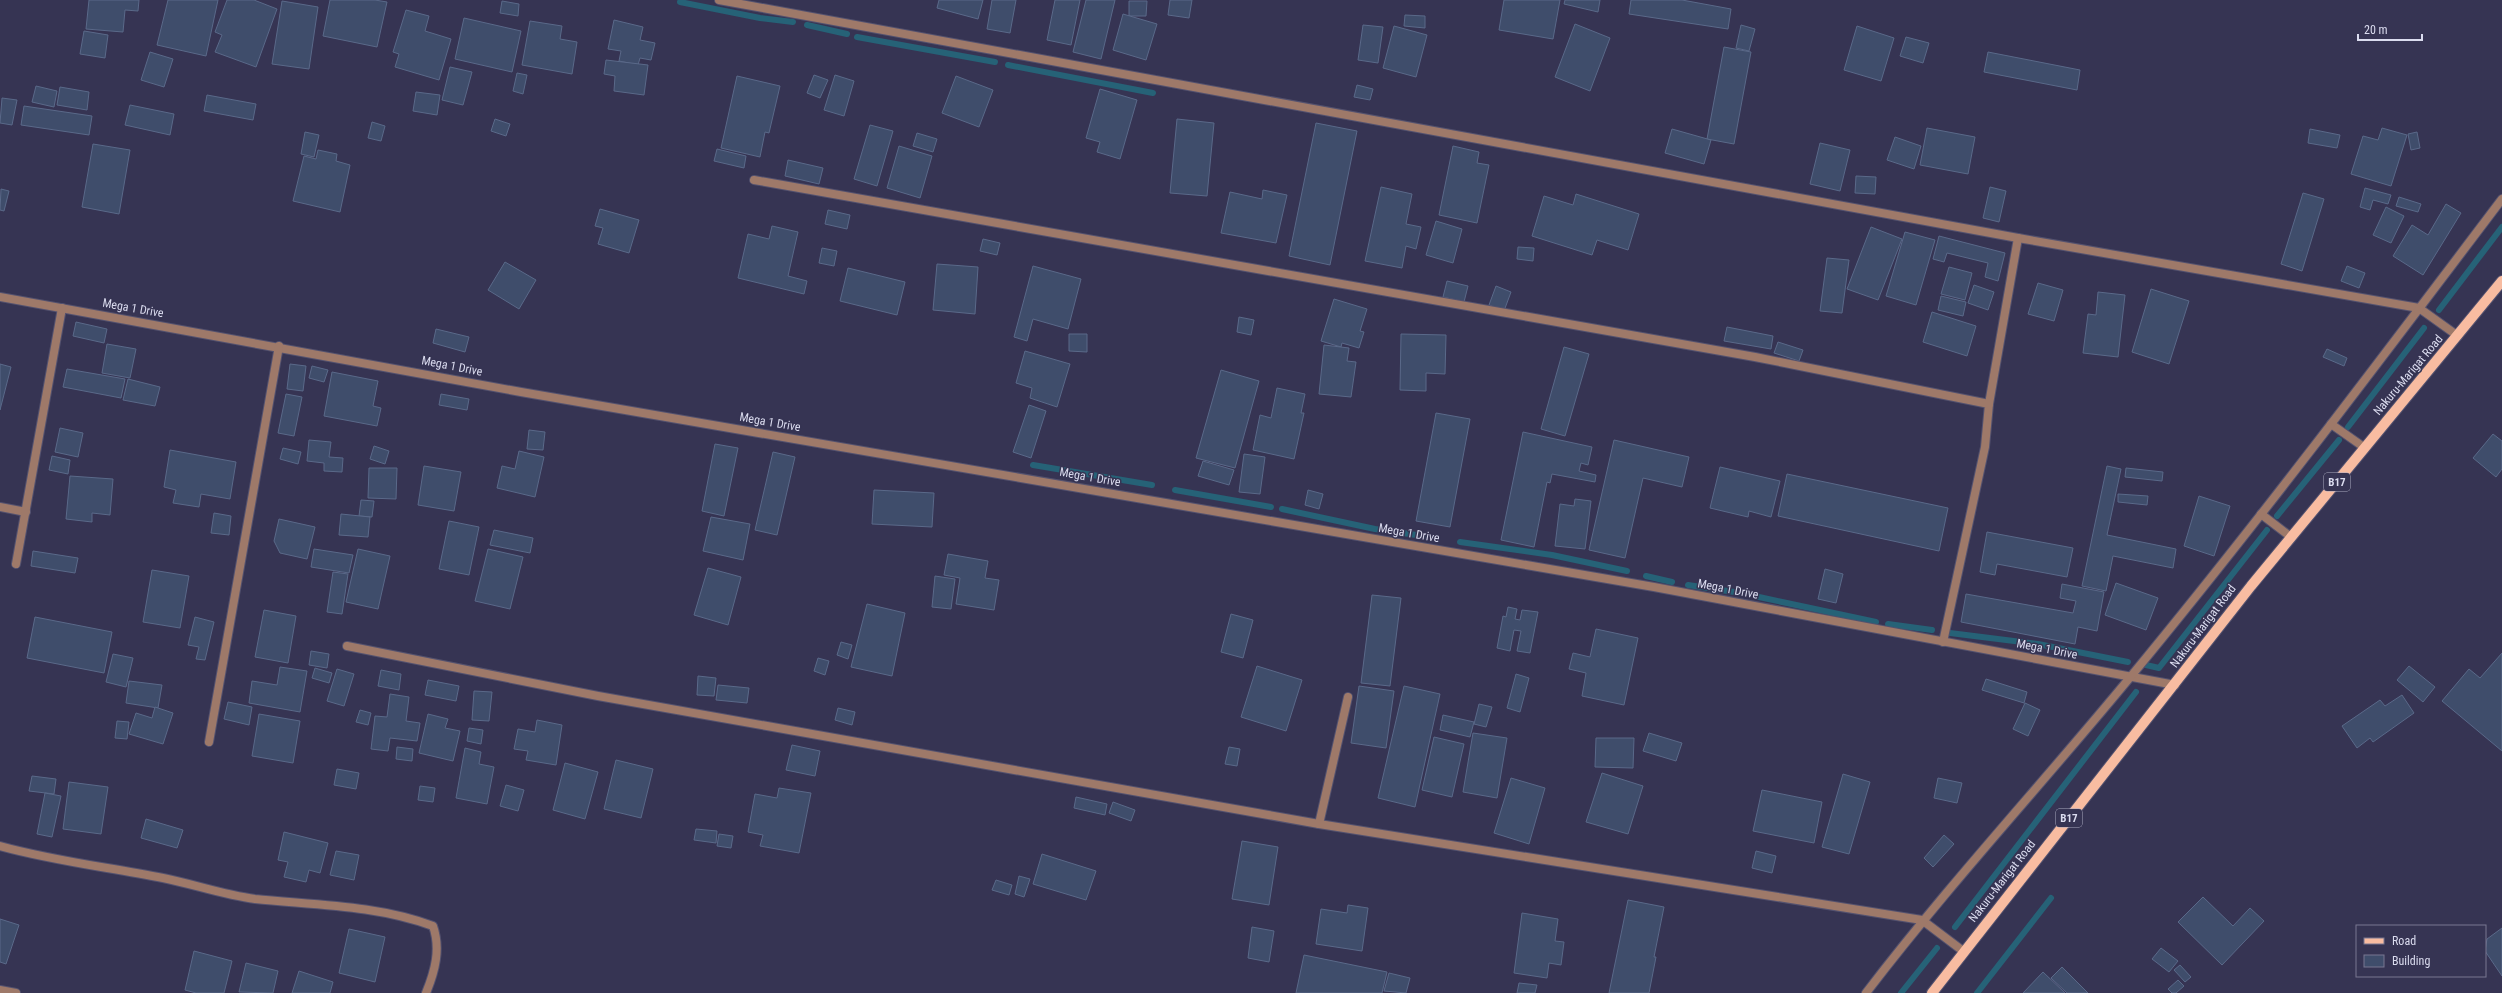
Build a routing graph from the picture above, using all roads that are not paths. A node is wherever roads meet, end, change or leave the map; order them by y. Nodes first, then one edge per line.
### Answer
1 (719, 0) edge
2 (754, 180) dead end
3 (2502, 199) edge
4 (2018, 238) junction
5 (2502, 281) edge
6 (0, 298) edge
7 (62, 308) junction
8 (2419, 308) junction
9 (2458, 336) junction
10 (279, 346) junction
11 (1990, 404) junction
12 (2330, 424) junction
13 (2365, 448) junction
14 (0, 507) edge
15 (26, 512) junction
16 (2260, 514) junction
17 (2291, 537) junction
18 (16, 564) dead end
19 (1943, 642) junction
20 (347, 646) dead end
21 (2130, 677) junction
22 (2175, 685) junction
23 (1348, 696) dead end
24 (209, 742) dead end
25 (1320, 824) junction
26 (0, 846) edge
27 (1922, 920) junction
28 (1963, 951) junction
29 (0, 990) edge
30 (16, 993) edge
31 (426, 993) edge
32 (1866, 993) edge
33 (1932, 993) edge

1 - 4 street
2 - 11 street
3 - 8 street
4 - 8 street
4 - 11 street
5 - 9 main road, Nakuru-Marigat Road / B17
6 - 7 street, Mega 1 Drive
7 - 10 street, Mega 1 Drive
7 - 15 street
8 - 9 street
8 - 12 street
9 - 13 main road, Nakuru-Marigat Road / B17
10 - 19 street, Mega 1 Drive
10 - 24 street
11 - 19 street
12 - 13 street
12 - 16 street
13 - 17 main road, Nakuru-Marigat Road / B17
14 - 15 street
15 - 18 street
16 - 17 street
16 - 21 street
17 - 22 main road, Nakuru-Marigat Road / B17
19 - 21 street, Mega 1 Drive
20 - 25 street
21 - 22 street, Mega 1 Drive
21 - 27 street
22 - 28 main road, Nakuru-Marigat Road / B17
23 - 25 street
25 - 27 street
26 - 31 street
27 - 28 street
27 - 32 street
28 - 33 main road, Nakuru-Marigat Road / B17
29 - 30 street

